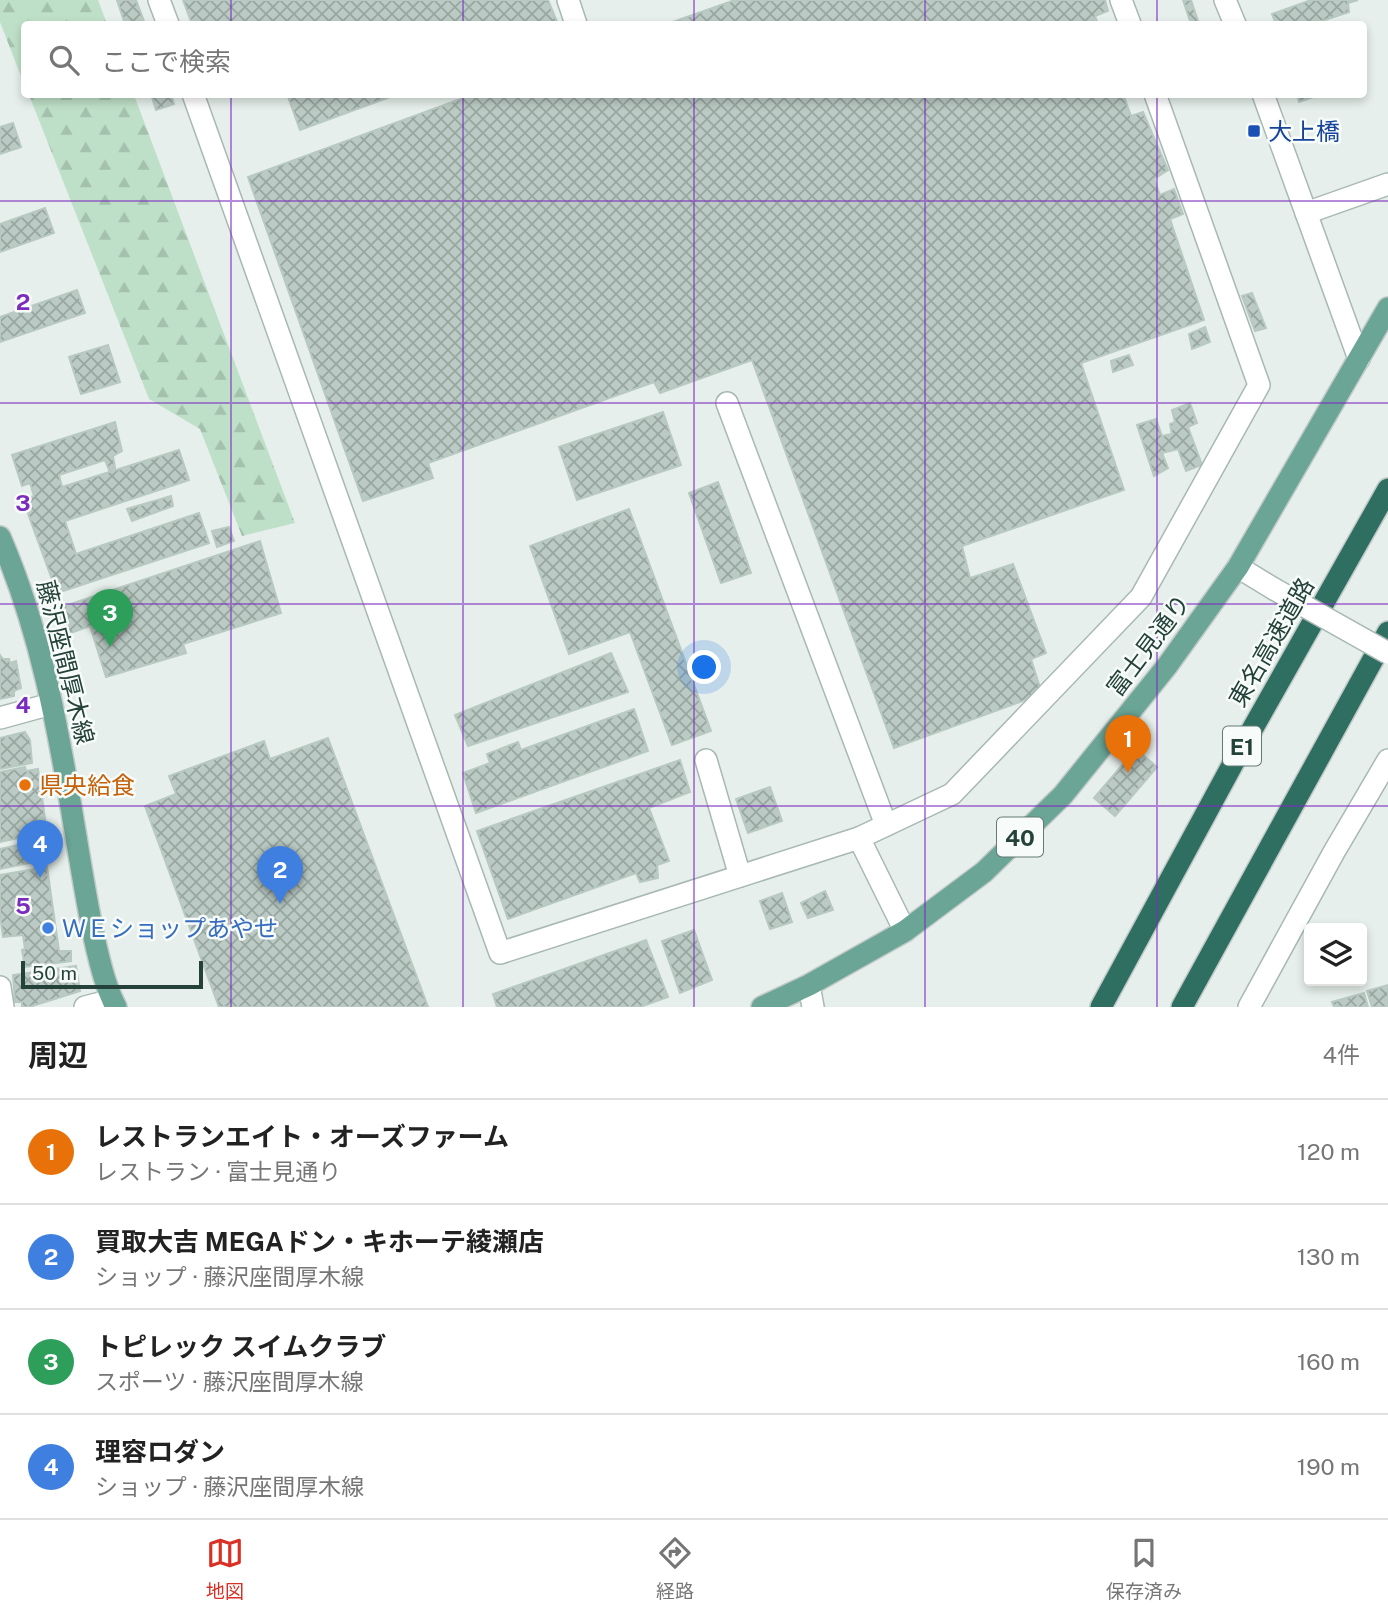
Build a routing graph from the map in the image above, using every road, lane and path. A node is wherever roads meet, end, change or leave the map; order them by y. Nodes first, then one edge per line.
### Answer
1 (159, 0) edge
2 (568, 0) edge
3 (1121, 0) edge
4 (1226, 0) edge
5 (167, 21) edge
6 (575, 21) edge
7 (1129, 21) edge
8 (1234, 21) edge
9 (194, 98) edge
10 (1156, 98) edge
11 (1264, 98) edge
12 (1388, 184) edge
13 (1306, 213) junction
14 (1388, 308) edge
15 (1359, 359) junction
16 (727, 403) dead end
17 (1388, 489) edge
18 (0, 537) edge
19 (1238, 567) junction
20 (1388, 632) edge
21 (1388, 653) edge
22 (51, 704) junction
23 (0, 718) edge
24 (706, 760) dead end
25 (1388, 760) edge
26 (886, 825) junction
27 (859, 838) junction
28 (740, 876) junction
29 (905, 931) junction
30 (809, 985) junction
31 (0, 987) edge
32 (114, 1003) edge
33 (3, 1007) edge
34 (85, 1007) edge
35 (762, 1007) edge
36 (813, 1007) edge
37 (1101, 1007) edge
38 (1182, 1007) edge
39 (1249, 1007) edge

1 - 5 street
2 - 6 street
3 - 7 street
4 - 8 street
9 - 28 street
10 - 26 street
11 - 13 street
12 - 13 street
13 - 15 street
14 - 15 main road, 富士見通り / 40
15 - 19 main road, 富士見通り / 40
16 - 26 street
17 - 37 highway, 東名高速道路 / E1
18 - 22 main road, 藤沢座間厚木線
19 - 21 street, bridge
19 - 29 main road, 富士見通り / 40
20 - 38 highway
22 - 23 street
22 - 32 main road, 藤沢座間厚木線
24 - 28 street
25 - 39 street
26 - 27 street
27 - 28 street
27 - 29 street
29 - 30 main road, 富士見通り / 40
30 - 35 main road, 富士見通り / 40
30 - 36 street
31 - 33 street
32 - 34 street

